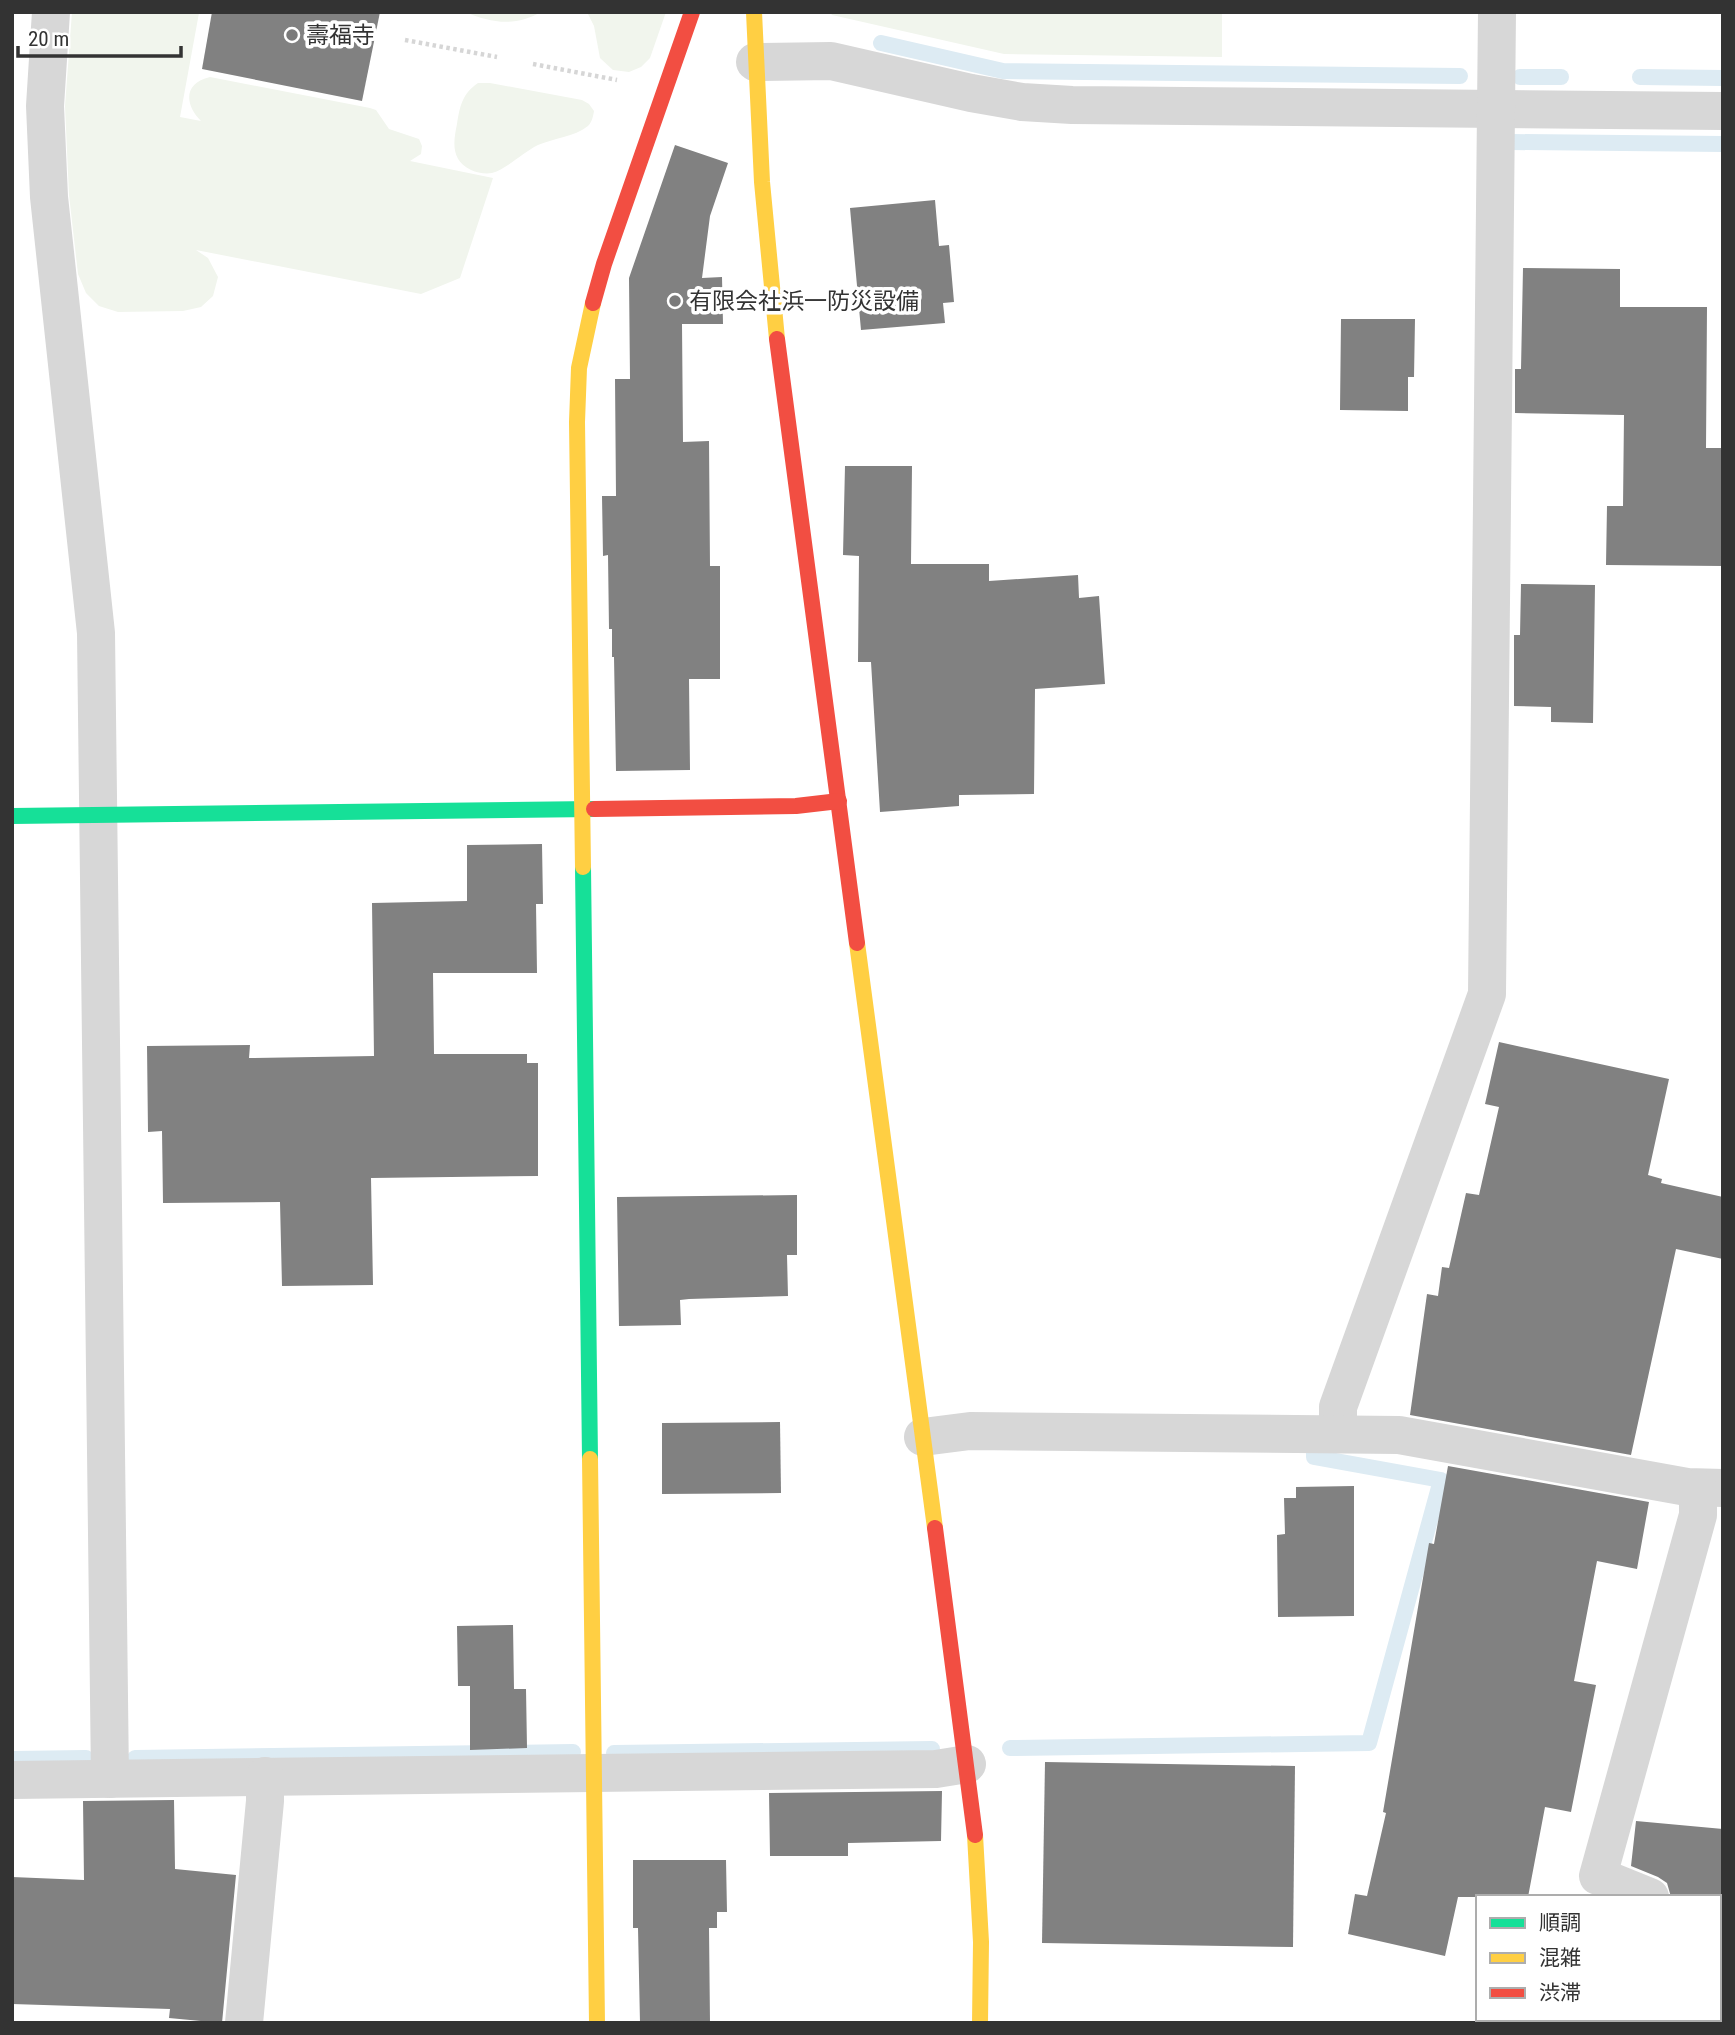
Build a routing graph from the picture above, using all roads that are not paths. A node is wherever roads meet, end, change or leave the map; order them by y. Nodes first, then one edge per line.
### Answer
1 (51, 12) edge
2 (692, 12) edge
3 (754, 12) edge
4 (1497, 12) edge
5 (755, 62) junction
6 (1496, 109) junction
7 (1723, 111) edge
8 (839, 801) junction
9 (582, 809) junction
10 (98, 815) junction
11 (12, 816) edge
12 (1338, 1434) junction
13 (923, 1437) junction
14 (1710, 1488) edge
15 (967, 1764) junction
16 (594, 1773) junction
17 (265, 1776) junction
18 (110, 1779) junction
19 (12, 1780) edge
20 (1645, 1895) edge
21 (244, 2023) edge
22 (597, 2023) edge
23 (981, 2023) edge

1 - 10 street
2 - 9 street
3 - 5 street
4 - 6 street
5 - 6 street
5 - 8 street
6 - 7 street
6 - 12 street
8 - 9 street
8 - 13 street
9 - 10 street
9 - 16 street
10 - 11 street
10 - 18 street
12 - 13 street
12 - 14 street
13 - 15 street
14 - 20 street
15 - 16 street
15 - 23 street
16 - 17 street
16 - 22 street
17 - 18 street
17 - 21 street
18 - 19 street

